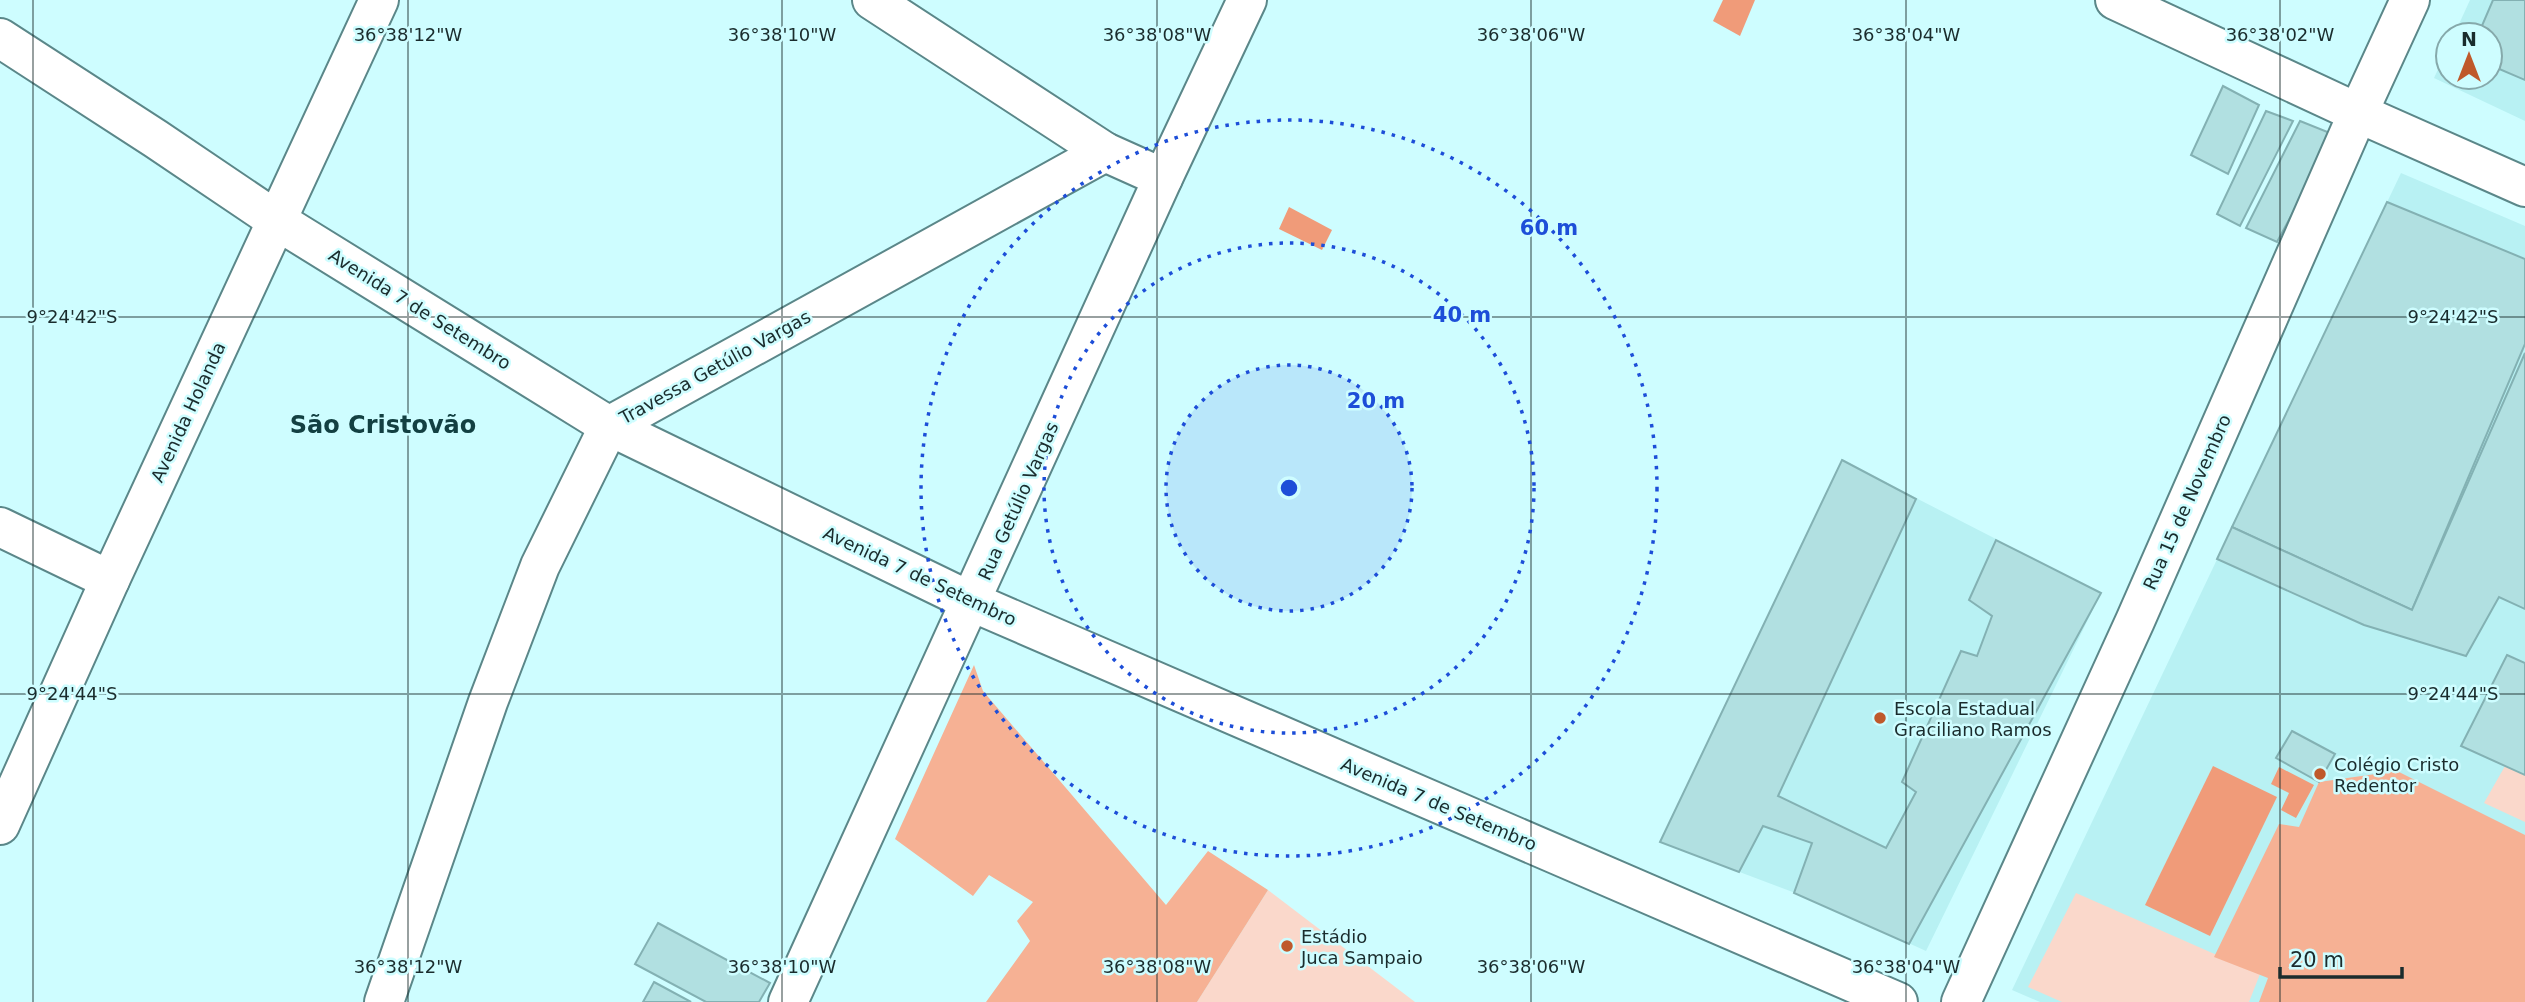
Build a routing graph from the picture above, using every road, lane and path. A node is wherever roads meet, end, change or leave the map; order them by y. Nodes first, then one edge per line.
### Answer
1 (379, 0) edge
2 (872, 0) edge
3 (1247, 0) edge
4 (2115, 0) edge
5 (2410, 0) edge
6 (0, 38) edge
7 (2358, 113) junction
8 (1105, 152) junction
9 (1163, 178) junction
10 (2525, 187) edge
11 (276, 220) junction
12 (609, 426) junction
13 (0, 527) edge
14 (110, 580) junction
15 (972, 602) junction
16 (0, 825) edge
17 (384, 1002) edge
18 (788, 1002) edge
19 (1898, 1002) edge
20 (1961, 1002) edge

1 - 11 street, Avenida Holanda
2 - 8 street
3 - 9 street, Rua Getúlio Vargas
4 - 7 street
5 - 7 street, Rua 15 de Novembro
6 - 11 street, Avenida 7 de Setembro
7 - 10 street
7 - 20 street, Rua 15 de Novembro
8 - 9 street
8 - 12 street, Travessa Getúlio Vargas
9 - 15 street, Rua Getúlio Vargas
11 - 12 street, Avenida 7 de Setembro
11 - 14 street, Avenida Holanda
12 - 15 street, Avenida 7 de Setembro
12 - 17 street, Travessa Getúlio Vargas
13 - 14 street
14 - 16 street, Avenida Holanda
15 - 18 street, Rua Getúlio Vargas
15 - 19 street, Avenida 7 de Setembro

